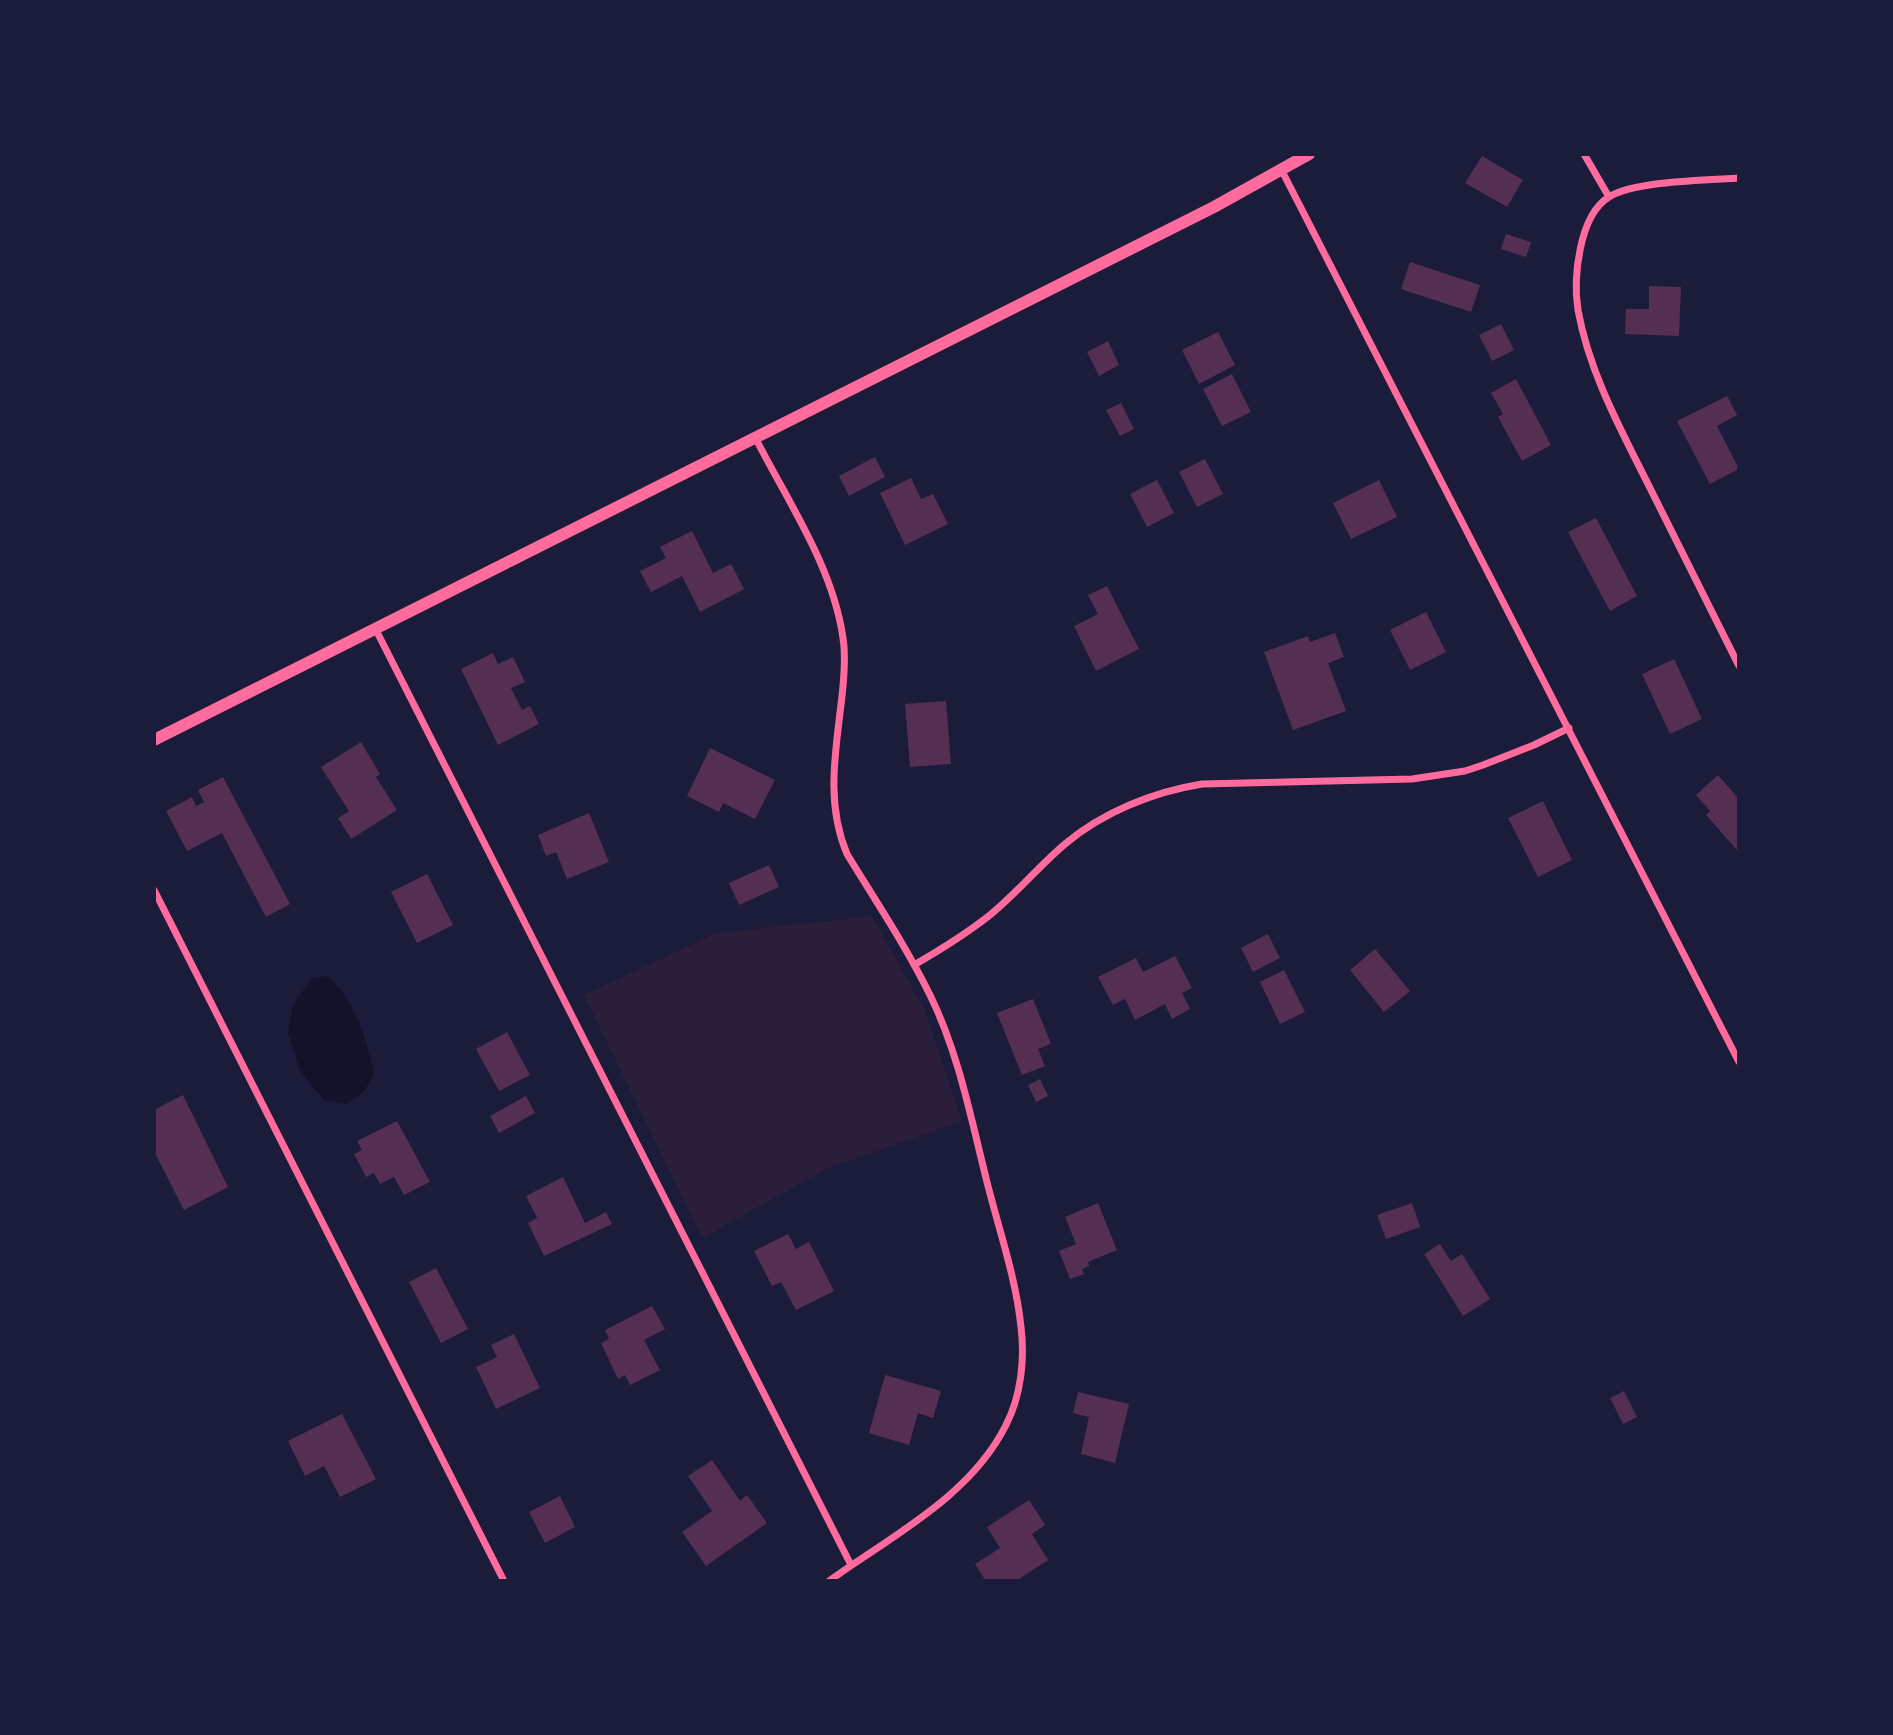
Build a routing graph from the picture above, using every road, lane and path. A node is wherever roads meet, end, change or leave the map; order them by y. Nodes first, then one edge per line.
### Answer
1 (1309, 154) edge
2 (1584, 154) edge
3 (1281, 169) junction
4 (1739, 178) edge
5 (1609, 197) junction
6 (756, 439) junction
7 (375, 628) junction
8 (1739, 666) edge
9 (1569, 728) junction
10 (154, 740) edge
11 (154, 890) edge
12 (914, 965) junction
13 (1739, 1062) edge
14 (851, 1565) junction
15 (504, 1581) edge
16 (829, 1581) edge

1 - 3 street
2 - 5 street
3 - 6 street
3 - 9 street
4 - 5 street
5 - 8 street
6 - 7 street
6 - 12 street
7 - 10 street
7 - 14 street
9 - 12 street
9 - 13 street
11 - 15 street
12 - 14 street
14 - 16 street

